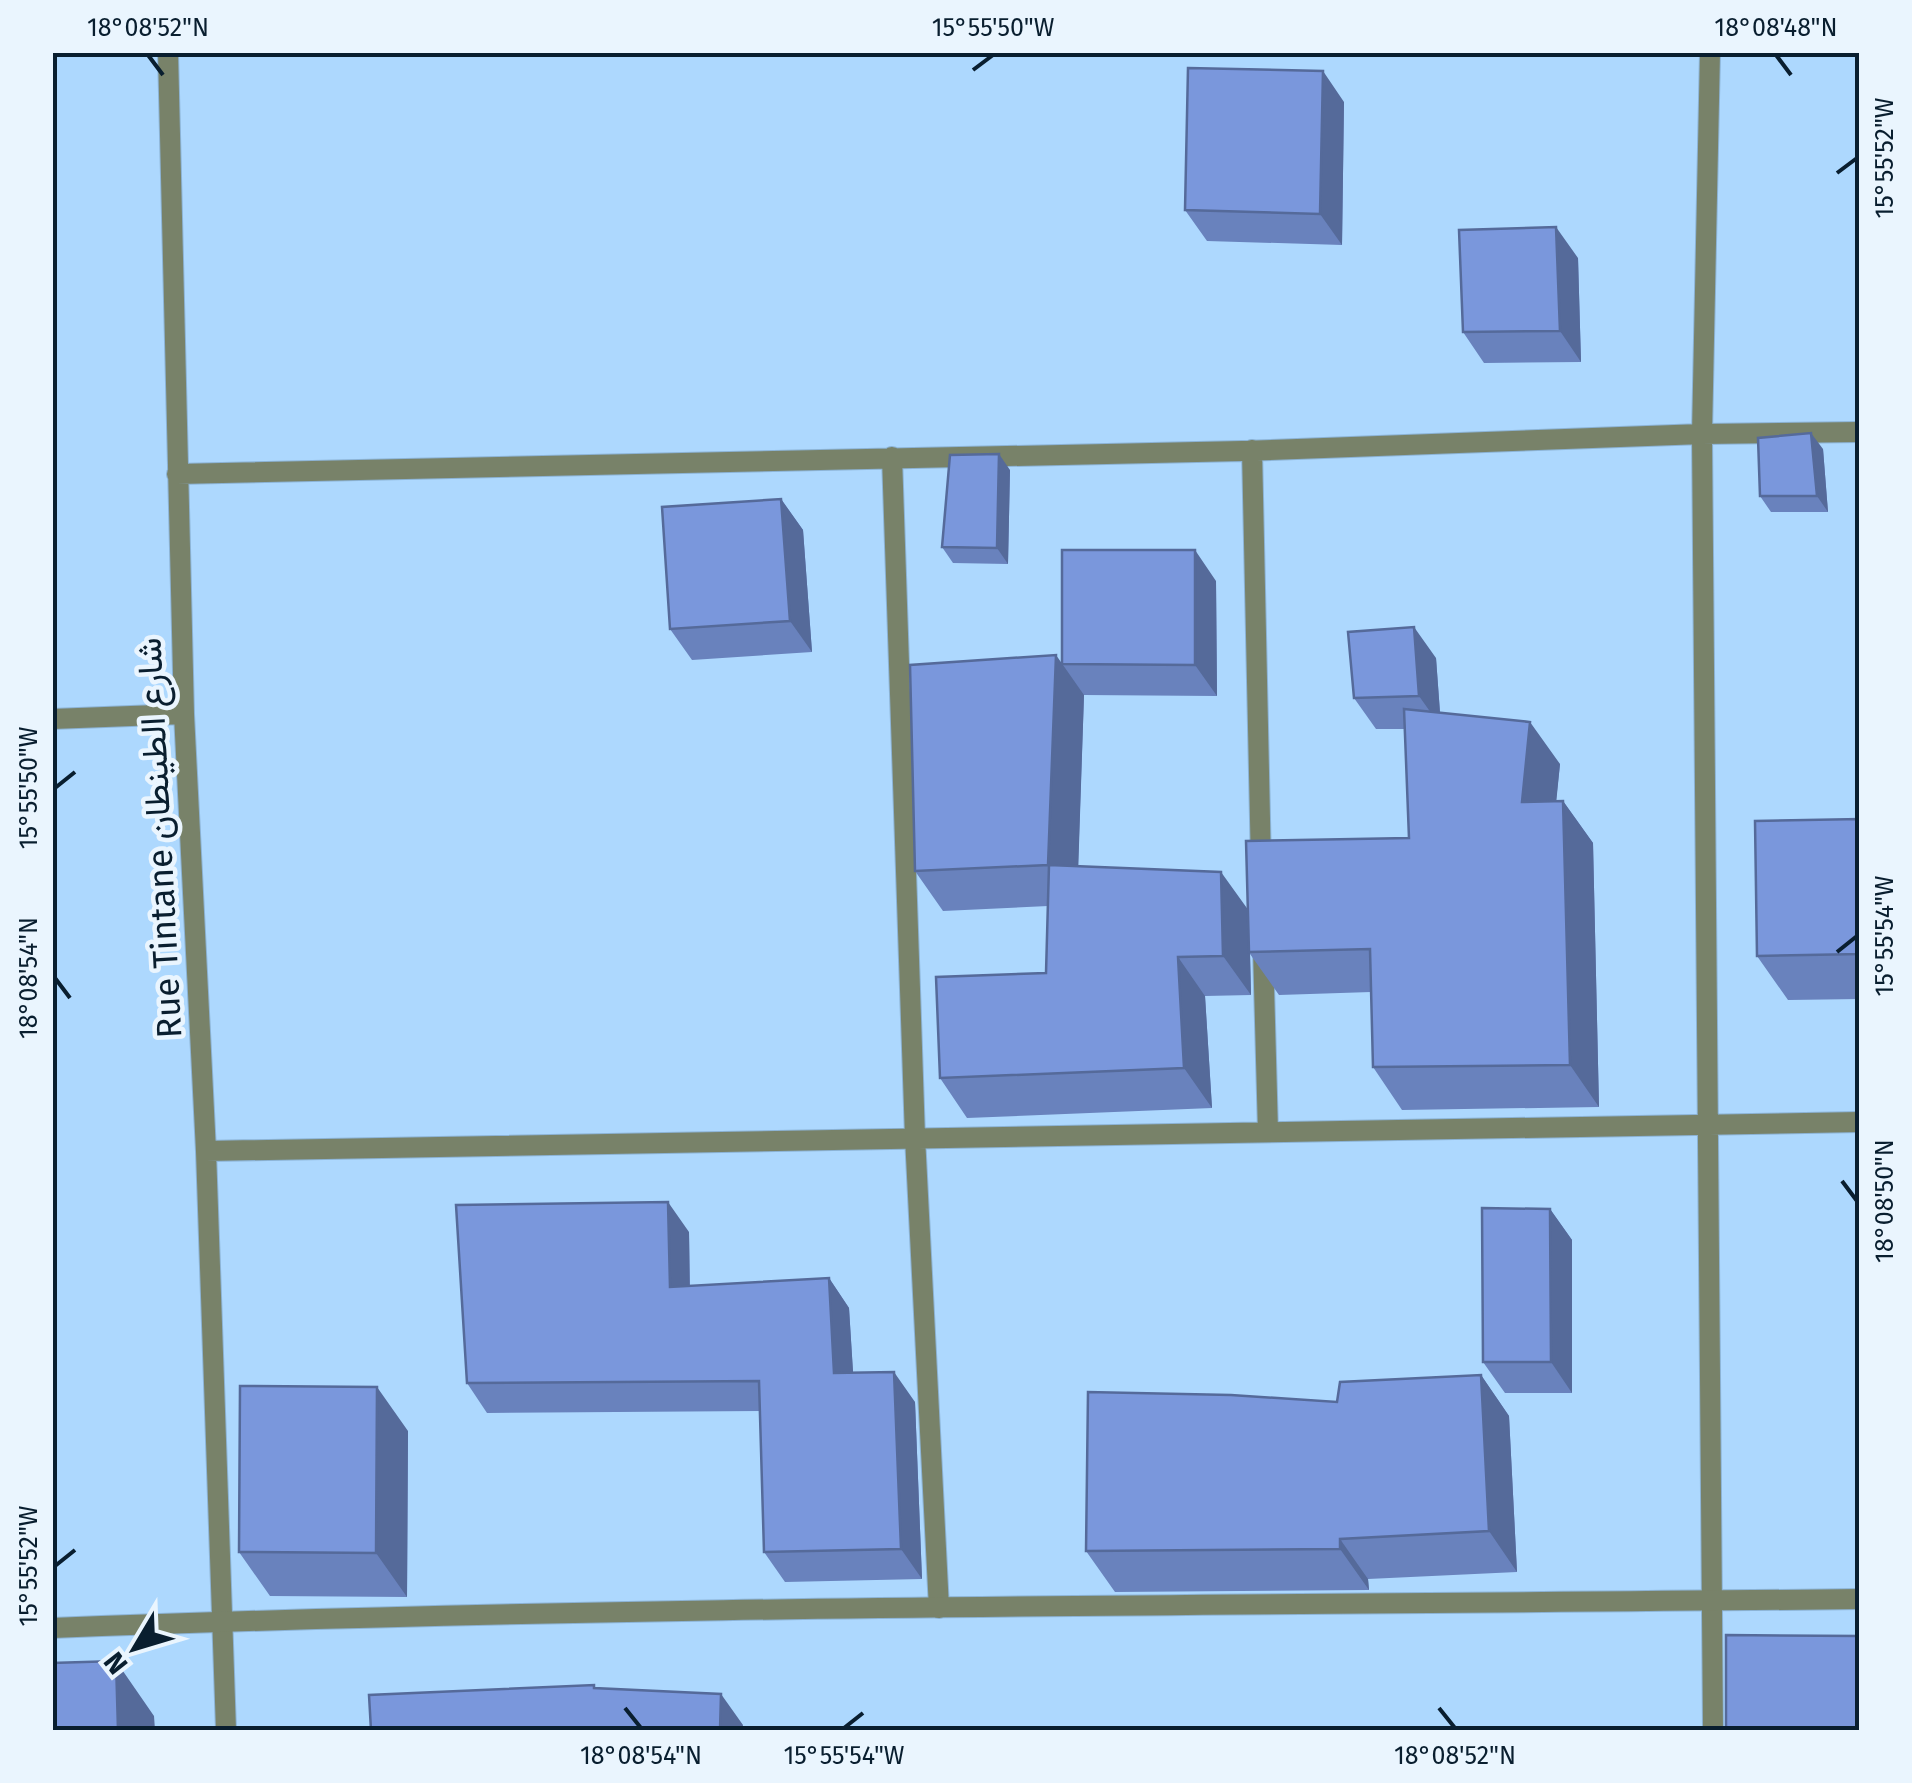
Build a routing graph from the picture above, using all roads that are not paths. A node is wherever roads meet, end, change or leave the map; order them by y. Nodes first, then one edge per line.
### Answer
1 (168, 52) edge
2 (1710, 52) edge
3 (1860, 432) edge
4 (1702, 434) junction
5 (1252, 450) junction
6 (892, 456) junction
7 (178, 474) junction
8 (184, 714) junction
9 (52, 719) edge
10 (1262, 879) edge
11 (1263, 938) edge
12 (1860, 1122) edge
13 (1709, 1125) junction
14 (1268, 1132) junction
15 (915, 1137) junction
16 (206, 1150) junction
17 (1860, 1600) edge
18 (1713, 1601) junction
19 (939, 1608) junction
20 (222, 1621) junction
21 (52, 1628) edge
22 (226, 1730) edge
23 (1713, 1730) edge

1 - 7 street, Rue Tintane شارع الطينطان
2 - 4 street
3 - 4 street
4 - 5 street
4 - 13 street
5 - 6 street
5 - 10 street
6 - 7 street
6 - 15 street
7 - 8 street, Rue Tintane شارع الطينطان
8 - 9 street
8 - 16 street, Rue Tintane شارع الطينطان
11 - 14 street
12 - 13 street
13 - 14 street
13 - 18 street
14 - 15 street
15 - 16 street
15 - 19 street
16 - 20 street, Rue Tintane شارع الطينطان
17 - 18 street
18 - 19 street
18 - 23 street
19 - 20 street
20 - 21 street
20 - 22 street, Rue Tintane شارع الطينطان

